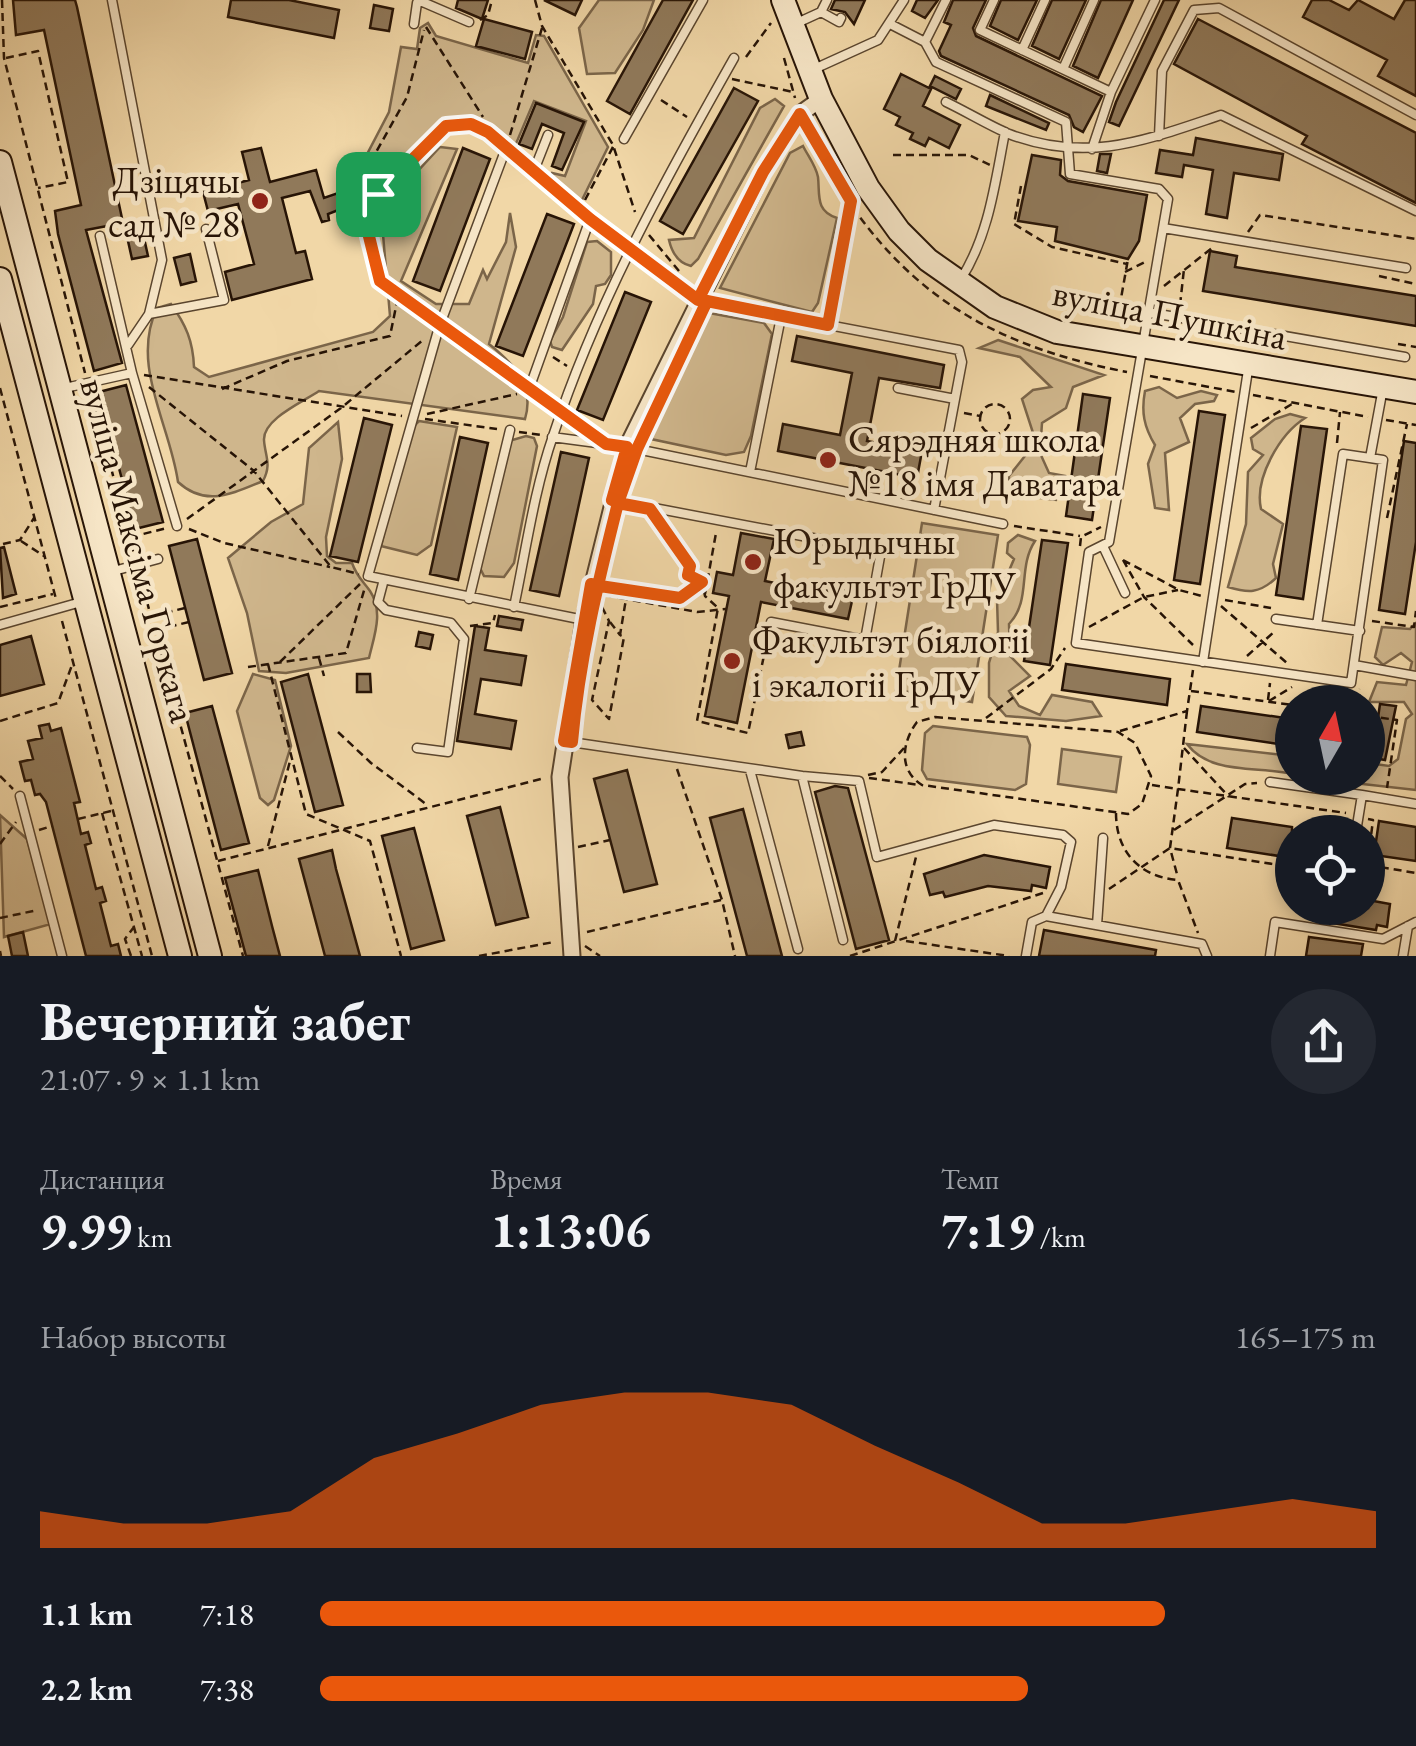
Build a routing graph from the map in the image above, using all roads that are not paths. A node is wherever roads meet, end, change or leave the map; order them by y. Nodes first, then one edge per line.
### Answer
1 (112, 0) edge
2 (704, 0) edge
3 (827, 0) edge
4 (904, 0) edge
5 (946, 0) edge
6 (994, 0) edge
7 (1044, 0) edge
8 (1094, 0) edge
9 (1155, 0) edge
10 (418, 2) edge
11 (821, 12) junction
12 (841, 18) dead end
13 (781, 20) edge
14 (469, 22) road end
15 (414, 24) dead end
16 (892, 24) junction
17 (925, 42) junction
18 (1022, 50) junction
19 (734, 58) dead end
20 (1064, 69) junction
21 (811, 71) junction
22 (1111, 92) junction
23 (821, 99) junction
24 (946, 102) dead end
25 (1416, 115) edge
26 (1005, 132) junction
27 (548, 135) dead end
28 (1158, 136) junction
29 (624, 139) road end
30 (1065, 148) junction
31 (1092, 149) junction
32 (505, 151) junction
33 (0, 162) edge
34 (532, 173) junction
35 (1416, 211) edge
36 (590, 219) junction
37 (354, 220) dead end
38 (1162, 228) junction
39 (206, 229) dead end
40 (100, 236) dead end
41 (628, 250) junction
42 (1406, 268) dead end
43 (0, 279) edge
44 (958, 283) junction
45 (698, 300) junction
46 (1148, 312) junction
47 (149, 314) junction
48 (781, 317) junction
49 (128, 346) junction
50 (1141, 347) junction
51 (1406, 357) dead end
52 (1249, 366) junction
53 (132, 373) junction
54 (1383, 387) junction
55 (898, 388) dead end
56 (60, 389) junction
57 (528, 392) road end
58 (1416, 392) edge
59 (31, 396) junction
60 (955, 399) junction
61 (510, 430) road end
62 (552, 437) junction
63 (627, 447) junction
64 (1370, 458) junction
65 (750, 472) junction
66 (612, 500) junction
67 (934, 510) junction
68 (1003, 524) road end
69 (177, 526) road end
70 (1106, 544) junction
71 (158, 559) dead end
72 (109, 572) junction
73 (383, 583) junction
74 (1125, 592) dead end
75 (469, 599) junction
76 (85, 601) junction
77 (514, 607) junction
78 (584, 620) junction
79 (1281, 620) road end
80 (770, 622) road end
81 (0, 624) edge
82 (1317, 625) junction
83 (1360, 631) junction
84 (1203, 662) junction
85 (1354, 665) junction
86 (1416, 676) edge
87 (564, 741) junction
88 (417, 748) dead end
89 (750, 770) junction
90 (802, 776) junction
91 (1270, 782) road end
92 (20, 796) road end
93 (1362, 796) junction
94 (1416, 804) edge
95 (1359, 815) edge
96 (1103, 838) dead end
97 (1046, 916) junction
98 (1412, 924) edge
99 (1097, 925) junction
100 (843, 940) dead end
101 (798, 949) dead end
102 (62, 956) edge
103 (180, 956) edge
104 (210, 956) edge
105 (572, 956) edge
106 (1026, 956) edge
107 (1207, 956) edge
108 (1270, 956) edge
109 (1403, 956) edge

1 - 47 lane
2 - 29 lane
3 - 11 lane
4 - 16 lane
5 - 17 lane
6 - 18 lane
7 - 18 lane
8 - 20 lane
9 - 22 lane
10 - 14 lane
10 - 15 lane
11 - 12 lane
11 - 13 lane
13 - 21 main road, вуліца Пушкіна
16 - 17 lane
16 - 21 lane
17 - 30 lane
18 - 20 lane
19 - 41 lane
20 - 22 lane
21 - 23 main road, вуліца Пушкіна
22 - 31 lane
23 - 44 main road, вуліца Пушкіна
23 - 45 street
24 - 26 lane
25 - 28 lane
26 - 30 lane
26 - 44 lane
27 - 34 lane
28 - 31 lane
28 - 35 lane
30 - 31 lane
30 - 38 lane
32 - 34 lane
32 - 37 lane
32 - 73 lane
33 - 56 main road, вуліца Максіма Горкага
34 - 36 lane
36 - 41 lane
36 - 57 lane
38 - 42 lane
38 - 46 lane
39 - 47 lane
40 - 49 lane
41 - 45 lane
41 - 62 lane
43 - 59 main road, вуліца Максіма Горкага
44 - 50 main road, вуліца Пушкіна
45 - 48 lane
45 - 63 street
46 - 50 lane
46 - 51 lane
47 - 49 lane
48 - 60 lane
48 - 65 lane
49 - 53 lane
50 - 52 main road, вуліца Пушкіна
50 - 70 lane
52 - 54 main road, вуліца Пушкіна
52 - 84 lane
53 - 56 lane
53 - 69 lane
54 - 58 main road, вуліца Пушкіна
54 - 64 lane
55 - 60 lane
56 - 59 main road
56 - 72 main road, вуліца Максіма Горкага
59 - 76 main road, вуліца Максіма Горкага
60 - 67 lane
61 - 75 lane
62 - 63 lane
62 - 77 lane
63 - 65 lane
63 - 66 street
64 - 82 lane
64 - 83 lane
65 - 67 lane
66 - 78 street
66 - 80 lane
67 - 68 lane
70 - 74 lane
70 - 84 lane
71 - 72 lane
72 - 104 main road, вуліца Максіма Горкага
73 - 75 lane
73 - 88 lane
75 - 77 lane
76 - 81 lane
76 - 103 main road, вуліца Максіма Горкага
77 - 78 lane
78 - 87 street
79 - 82 lane
82 - 83 lane
83 - 85 lane
84 - 85 lane
85 - 86 lane
87 - 89 lane
87 - 105 street
89 - 90 lane
89 - 101 lane
90 - 97 lane
90 - 100 lane
91 - 93 lane
92 - 102 lane
93 - 94 lane
93 - 95 lane
96 - 99 lane
97 - 99 lane
97 - 106 lane
98 - 108 lane
98 - 109 lane
99 - 107 lane

